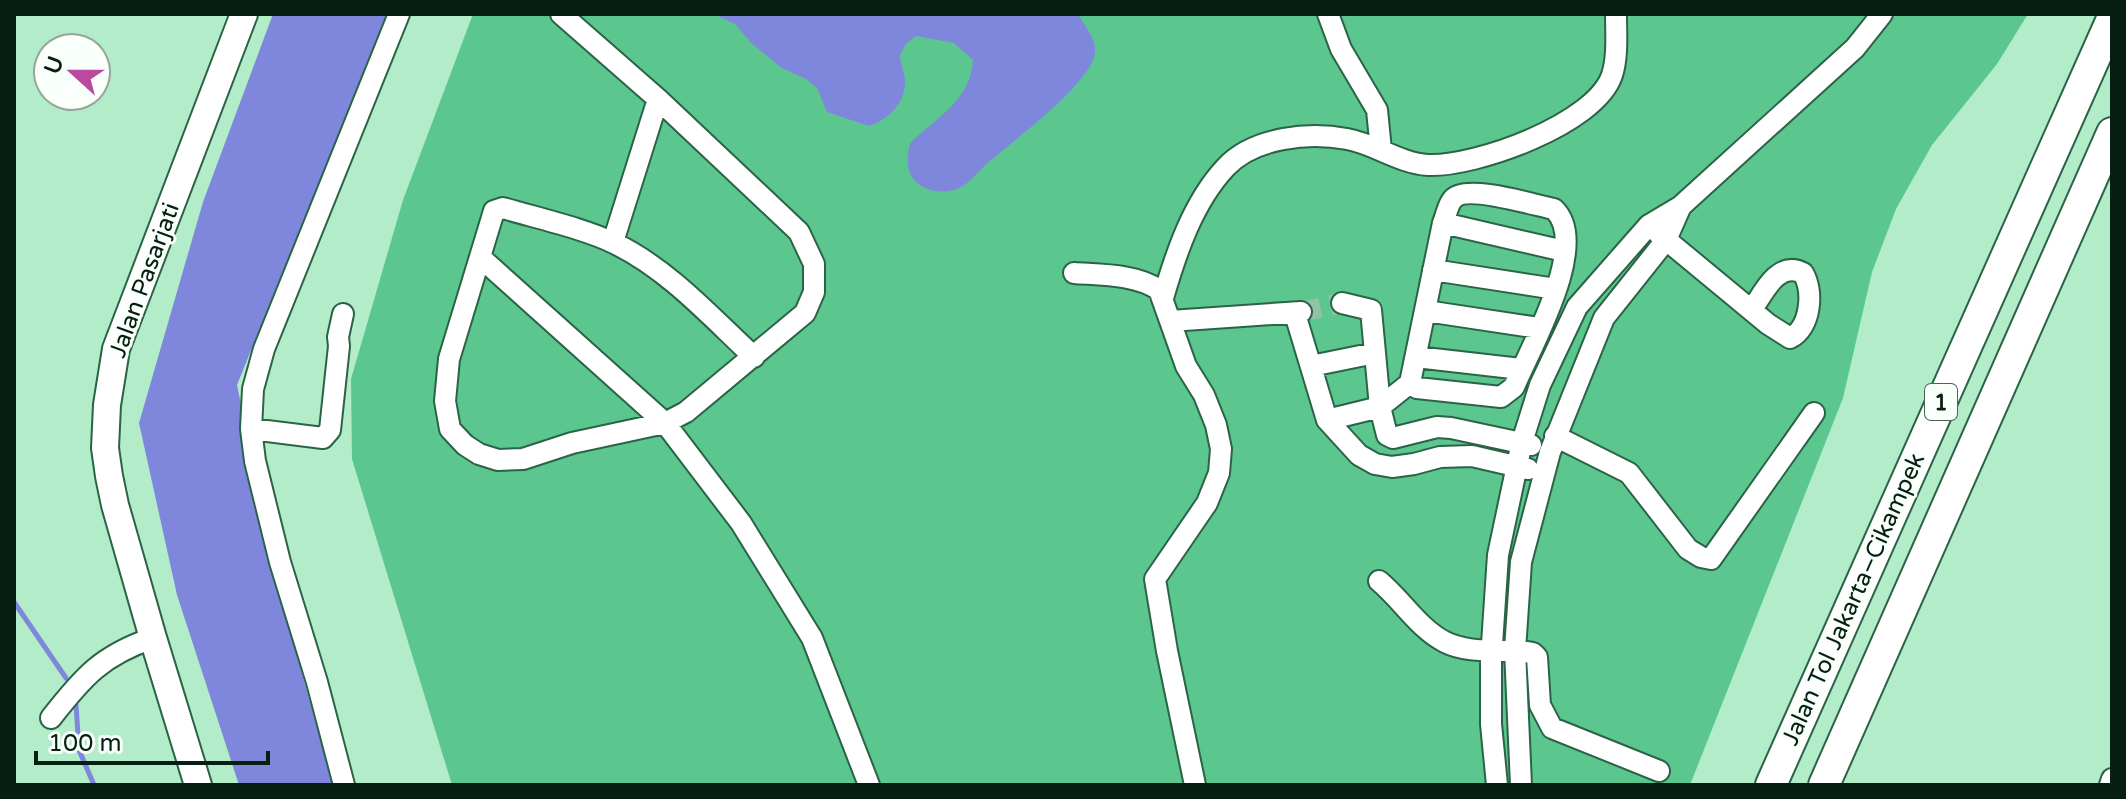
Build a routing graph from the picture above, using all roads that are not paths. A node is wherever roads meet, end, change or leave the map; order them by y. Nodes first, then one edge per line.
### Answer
1 (244, 14) edge
2 (399, 14) edge
3 (561, 14) edge
4 (1328, 14) edge
5 (1616, 14) edge
6 (1882, 14) edge
7 (2112, 19) edge
8 (658, 99) junction
9 (2112, 133) edge
10 (1381, 150) junction
11 (1681, 206) junction
12 (1443, 223) junction
13 (1649, 225) junction
14 (1666, 240) junction
15 (613, 242) junction
16 (1564, 251) junction
17 (480, 257) junction
18 (1433, 270) junction
19 (1074, 273) dead end
20 (1556, 289) junction
21 (1163, 298) junction
22 (1342, 303) tunnel mouth
23 (1752, 310) dead end
24 (1426, 311) junction
25 (343, 314) dead end
26 (1170, 321) junction
27 (1539, 328) junction
28 (1375, 353) junction
29 (754, 357) junction
30 (1416, 357) junction
31 (1311, 366) junction
32 (1521, 369) junction
33 (1410, 383) junction
34 (1380, 407) junction
35 (1814, 413) dead end
36 (1327, 420) junction
37 (665, 423) junction
38 (251, 429) junction
39 (1522, 442) junction
40 (1552, 444) junction
41 (1517, 465) junction
42 (1544, 474) junction
43 (1379, 581) dead end
44 (153, 638) junction
45 (1515, 650) junction
46 (1491, 651) junction
47 (51, 718) dead end
48 (1659, 771) dead end
49 (2112, 779) edge
50 (198, 785) edge
51 (344, 785) edge
52 (869, 785) edge
53 (1195, 785) edge
54 (1497, 785) edge
55 (1521, 785) edge
56 (1771, 785) edge
57 (1824, 785) edge
58 (2110, 785) edge

1 - 44 main road, Jalan Pasarjati
2 - 38 street
3 - 8 street
4 - 10 street
5 - 10 street
6 - 11 street
7 - 56 highway, Jalan Tol Jakarta–Cikampek / 1
8 - 15 street
8 - 29 street
9 - 57 highway, Jalan Tol Jakarta–Cikampek / 1
10 - 21 street
11 - 13 street
11 - 14 street
12 - 16 street
12 - 16 street
12 - 18 street
13 - 14 street
13 - 39 street
14 - 23 street
14 - 40 street
15 - 17 street
15 - 29 street
16 - 20 street
17 - 37 street
17 - 37 street
18 - 20 street
18 - 24 street
19 - 21 street
20 - 27 street
21 - 26 street
22 - 28 street
24 - 27 street
24 - 30 street
25 - 38 street
26 - 31 street
26 - 53 street
27 - 32 street
28 - 31 street
28 - 34 street
29 - 37 street
30 - 32 street
30 - 33 street
31 - 36 street
32 - 33 street
33 - 34 street
34 - 36 street
34 - 39 street
35 - 40 street
36 - 41 street
37 - 52 street
38 - 51 street
39 - 40 street
39 - 41 street
40 - 42 street
41 - 42 street
41 - 46 street
42 - 45 street
43 - 46 street
44 - 47 street
44 - 50 main road, Jalan Pasarjati
45 - 46 street
45 - 48 street
45 - 55 street
46 - 54 street
49 - 58 street

